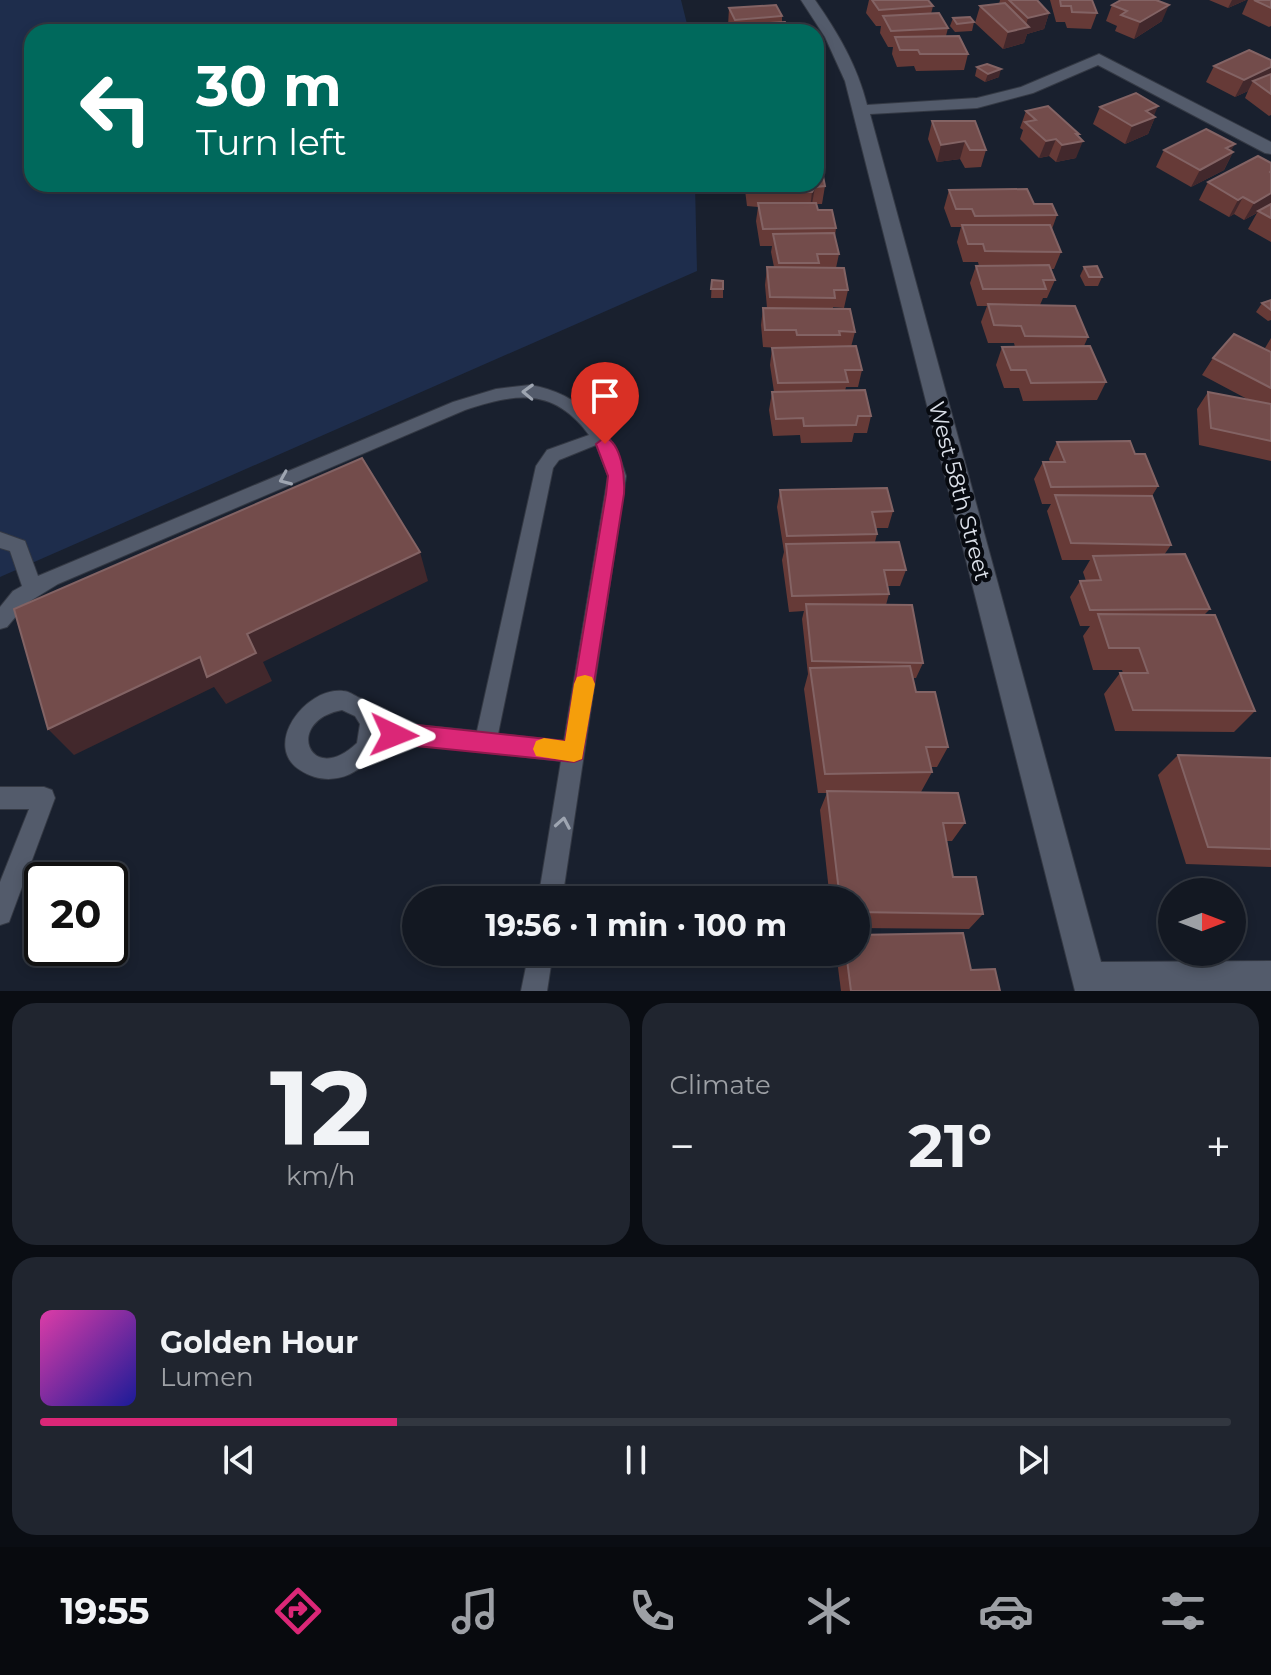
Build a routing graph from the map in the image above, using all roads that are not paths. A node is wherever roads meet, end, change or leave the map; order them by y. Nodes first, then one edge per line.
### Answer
1 (808, 0) edge
2 (859, 110) junction
3 (1271, 149) edge
4 (600, 437) junction
5 (0, 540) edge
6 (33, 588) junction
7 (0, 621) edge
8 (372, 736) dead end
9 (485, 742) junction
10 (574, 752) junction
11 (0, 798) edge
12 (552, 886) edge
13 (0, 913) edge
14 (538, 966) edge
15 (1271, 978) edge
16 (1091, 985) edge
17 (534, 991) edge

1 - 2 street, West 58th Street
2 - 3 street
2 - 16 street, West 58th Street
4 -> 6 lane
4 - 9 lane
4 - 10 lane
5 - 6 lane
6 - 7 lane
8 - 9 lane
9 - 10 lane
12 -> 10 lane
11 - 13 lane
14 - 17 lane
15 - 16 street

